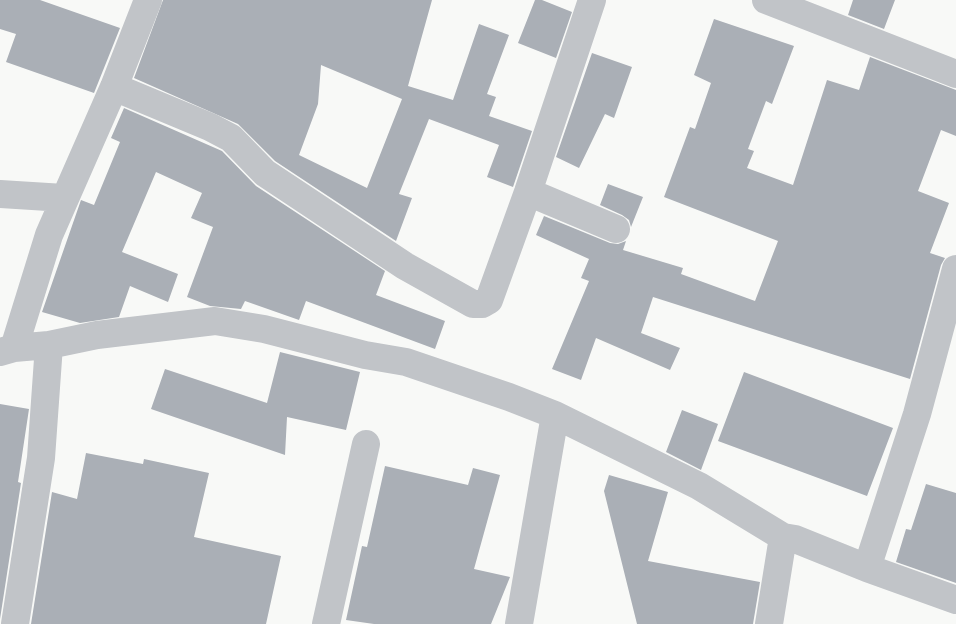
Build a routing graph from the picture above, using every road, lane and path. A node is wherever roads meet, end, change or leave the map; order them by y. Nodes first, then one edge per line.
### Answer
1 (148, 0) edge
2 (592, 0) edge
3 (766, 0) edge
4 (956, 74) edge
5 (114, 87) junction
6 (528, 192) junction
7 (0, 194) edge
8 (64, 198) junction
9 (616, 229) dead end
10 (956, 269) edge
11 (50, 345) junction
12 (7, 350) edge
13 (555, 415) junction
14 (366, 444) dead end
15 (783, 537) junction
16 (867, 568) junction
17 (956, 600) edge
18 (15, 624) edge
19 (326, 624) edge
20 (519, 624) edge
21 (769, 624) edge

1 - 5 street
2 - 6 street
3 - 4 street
5 - 6 street
5 - 8 street
6 - 9 street
7 - 8 street
8 - 12 street
10 - 16 street
11 - 12 street
11 - 13 street
11 - 18 street
13 - 15 street
13 - 20 street
14 - 19 street
15 - 16 street
15 - 21 street
16 - 17 street

